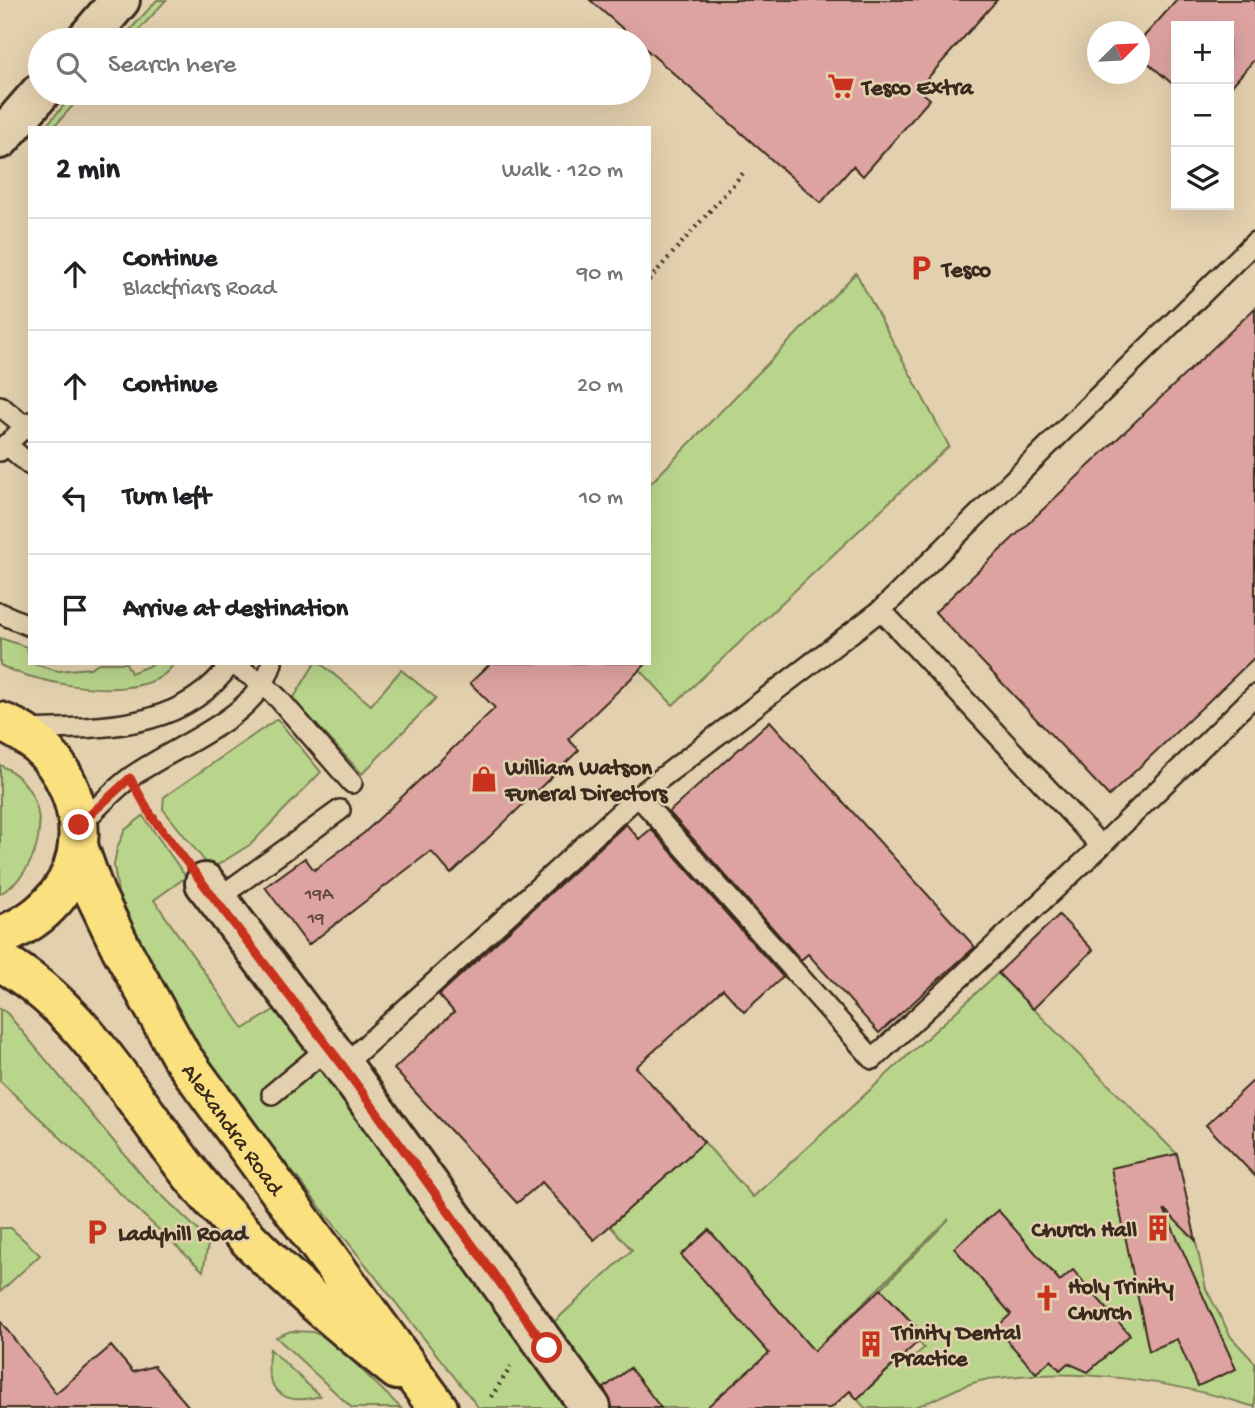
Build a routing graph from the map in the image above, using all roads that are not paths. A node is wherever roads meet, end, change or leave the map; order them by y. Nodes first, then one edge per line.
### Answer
1 (120, 0) edge
2 (96, 28) edge
3 (30, 105) edge
4 (0, 139) edge
5 (1255, 242) edge
6 (0, 406) edge
7 (28, 426) edge
8 (3, 448) edge
9 (28, 463) edge
10 (881, 610) junction
11 (0, 613) edge
12 (28, 625) edge
13 (229, 665) edge
14 (234, 665) edge
15 (271, 665) edge
16 (263, 684) junction
17 (1255, 695) edge
18 (5, 724) edge
19 (352, 783) dead end
20 (638, 796) junction
21 (340, 810) dead end
22 (78, 836) junction
23 (1101, 846) junction
24 (211, 891) joint
25 (0, 937) edge
26 (0, 961) edge
27 (336, 1057) junction
28 (272, 1094) dead end
29 (431, 1399) edge
30 (592, 1408) edge

1 - 2 street
3 - 4 street
5 - 10 lane
6 - 7 lane
7 - 8 lane
8 - 9 lane
10 - 20 lane
10 - 23 lane
11 - 12 lane
13 - 18 lane
14 - 16 lane
15 - 16 lane
16 - 19 lane
16 - 22 lane
17 - 23 lane
18 - 22 highway, Alexandra Road
20 - 23 lane
20 - 27 lane
21 - 24 lane
22 - 25 highway
22 - 29 highway, Alexandra Road
24 - 27 street
26 - 29 highway, Alexandra Road
27 - 28 lane
27 - 30 street

